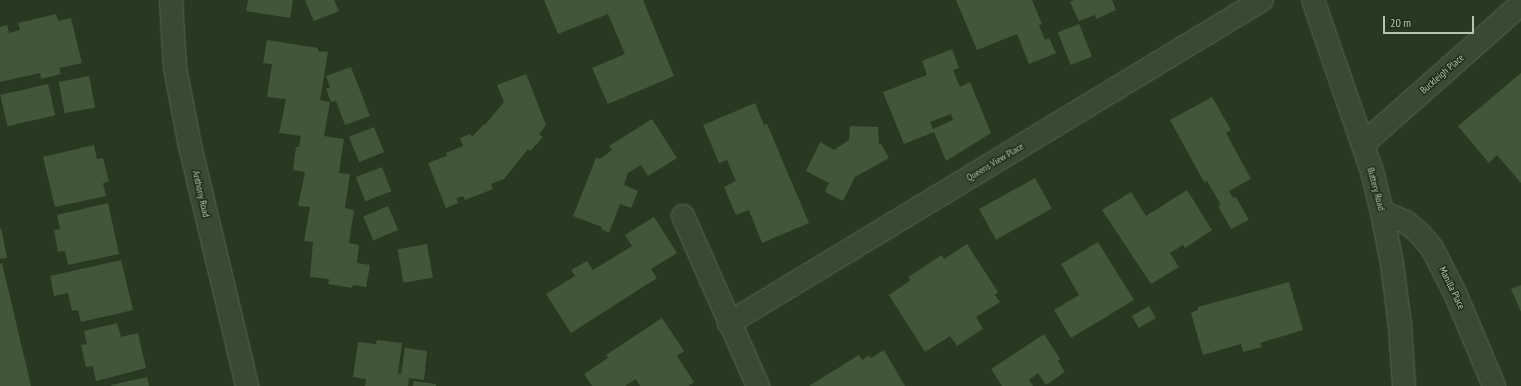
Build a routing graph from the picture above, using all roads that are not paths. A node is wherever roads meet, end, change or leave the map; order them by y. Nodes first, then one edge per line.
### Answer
1 (171, 0) edge
2 (1262, 0) edge
3 (1313, 0) edge
4 (1521, 4) edge
5 (1363, 144) junction
6 (1382, 212) junction
7 (683, 216) dead end
8 (729, 323) junction
9 (247, 386) edge
10 (758, 386) edge
11 (1404, 386) edge
12 (1494, 386) edge

1 - 9 street, Anthony Road
2 - 8 street, Queens View Place
3 - 5 street, Buttery Road
4 - 5 street, Buckleigh Place
5 - 6 street, Buttery Road
6 - 11 street, Buttery Road
6 - 12 street, Manilla Place
7 - 8 street
8 - 10 street

